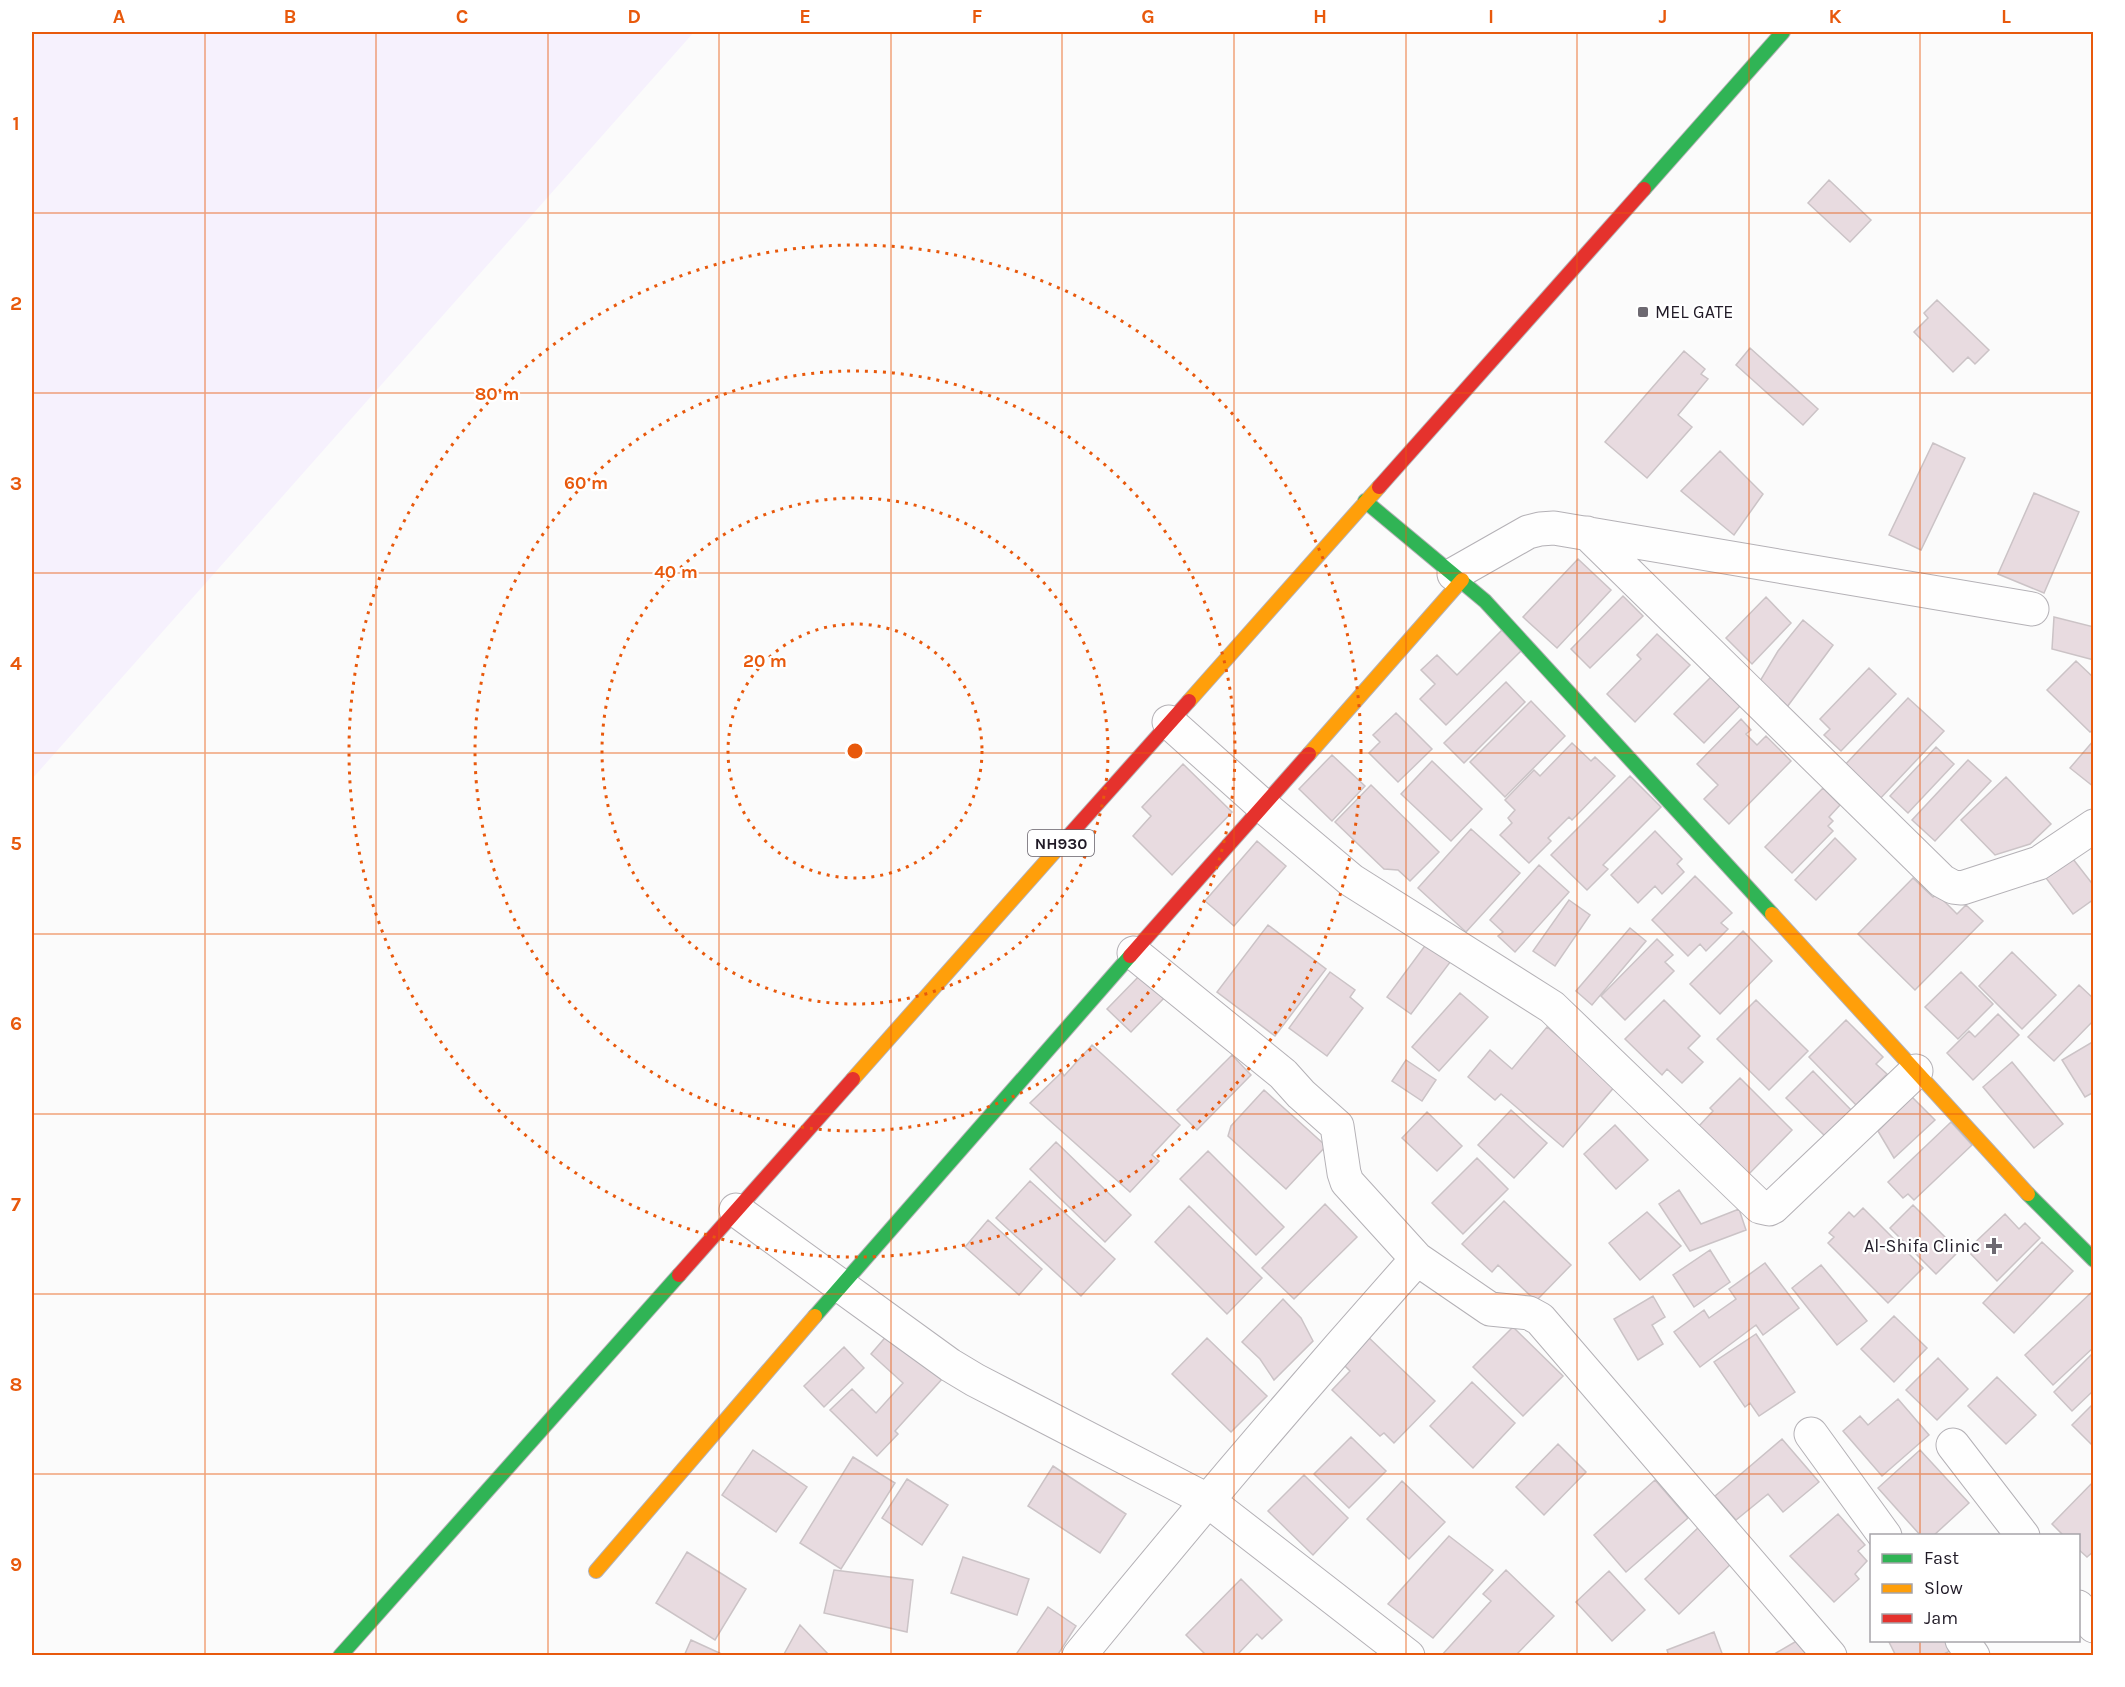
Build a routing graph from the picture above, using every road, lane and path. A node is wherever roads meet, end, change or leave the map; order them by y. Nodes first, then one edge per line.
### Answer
1 (1783, 32) edge
2 (1365, 501) junction
3 (1587, 534) junction
4 (1458, 577) junction
5 (2032, 609) dead end
6 (1169, 722) junction
7 (1263, 806) junction
8 (2094, 826) edge
9 (1134, 953) junction
10 (1916, 1071) junction
11 (736, 1210) junction
12 (1417, 1259) junction
13 (2094, 1260) edge
14 (840, 1286) junction
15 (1811, 1434) dead end
16 (1953, 1445) dead end
17 (1207, 1500) junction
18 (1884, 1534) edge
19 (2021, 1534) edge
20 (596, 1570) dead end
21 (2080, 1608) edge
22 (2094, 1626) edge
23 (1963, 1642) edge
24 (340, 1656) edge
25 (1079, 1656) edge
26 (1408, 1656) edge
27 (1830, 1656) edge
28 (1973, 1656) edge

1 - 2 main road, NH930
2 - 4 main road
2 - 6 main road, NH930
3 - 4 street
3 - 5 street
3 - 8 street
4 - 7 main road
4 - 10 main road
6 - 7 street
6 - 11 main road, NH930
7 - 9 main road
7 - 10 street
9 - 12 street
9 - 14 main road
10 - 13 main road
11 - 14 street
11 - 24 main road, NH930
12 - 17 street
12 - 27 street
14 - 17 street
14 - 20 main road
15 - 18 street
16 - 19 street
17 - 25 street
17 - 26 street
21 - 22 street
23 - 28 street

